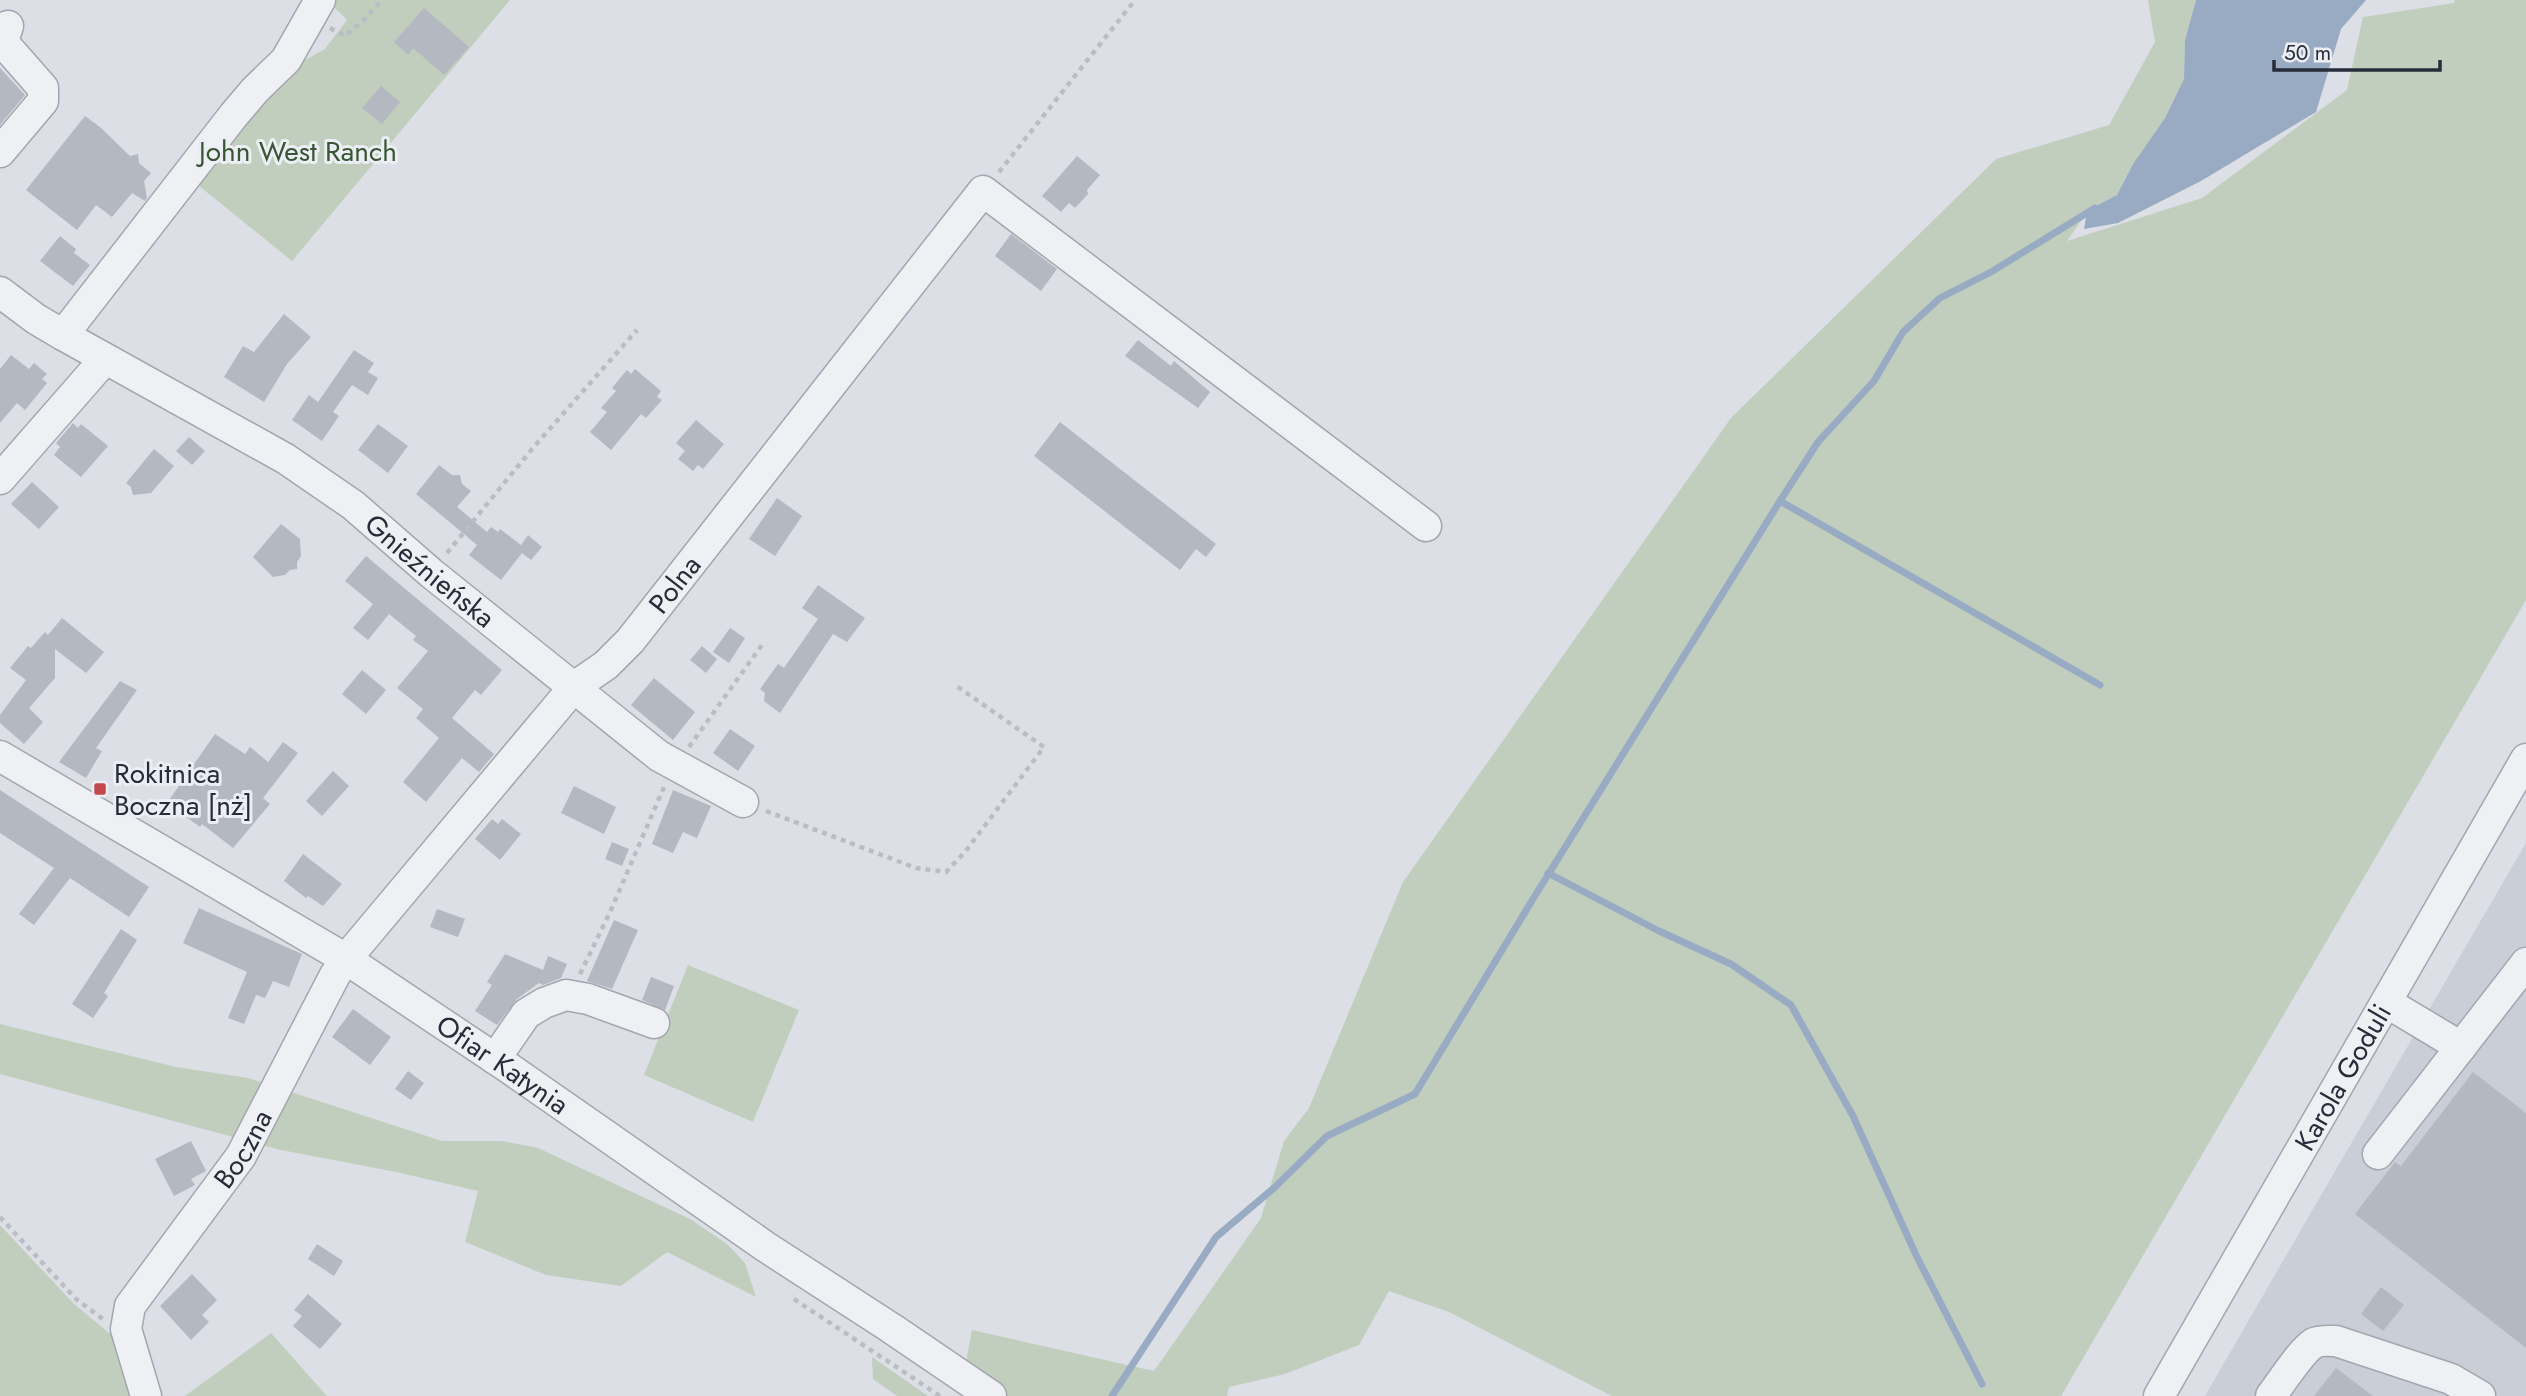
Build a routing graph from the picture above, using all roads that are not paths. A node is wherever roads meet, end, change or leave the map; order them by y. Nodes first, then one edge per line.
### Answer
1 (315, 8) edge
2 (8, 26) dead end
3 (0, 152) edge
4 (0, 292) edge
5 (63, 335) junction
6 (105, 359) junction
7 (0, 479) edge
8 (1426, 526) dead end
9 (574, 687) junction
10 (0, 756) edge
11 (2526, 759) edge
12 (743, 802) road end
13 (346, 959) junction
14 (2526, 963) edge
15 (2386, 1002) junction
16 (654, 1023) dead end
17 (2461, 1047) junction
18 (495, 1059) junction
19 (2378, 1154) dead end
20 (146, 1396) edge
21 (991, 1396) edge
22 (2159, 1396) edge
23 (2271, 1396) edge
24 (2480, 1396) edge

1 - 5 street
2 - 3 street
4 - 5 street, Gnieźnieńska
5 - 6 street, Gnieźnieńska
6 - 7 street
6 - 9 street, Gnieźnieńska
8 - 9 street, Polna
9 - 12 street, Gnieźnieńska
9 - 13 street, Polna
10 - 13 street, Ofiar Katynia
11 - 15 street, Karola Goduli
13 - 18 street, Ofiar Katynia
13 - 20 street, Boczna
14 - 17 street
15 - 17 street
15 - 22 street, Karola Goduli
16 - 18 street
17 - 19 street
18 - 21 street, Ofiar Katynia
23 - 24 street

